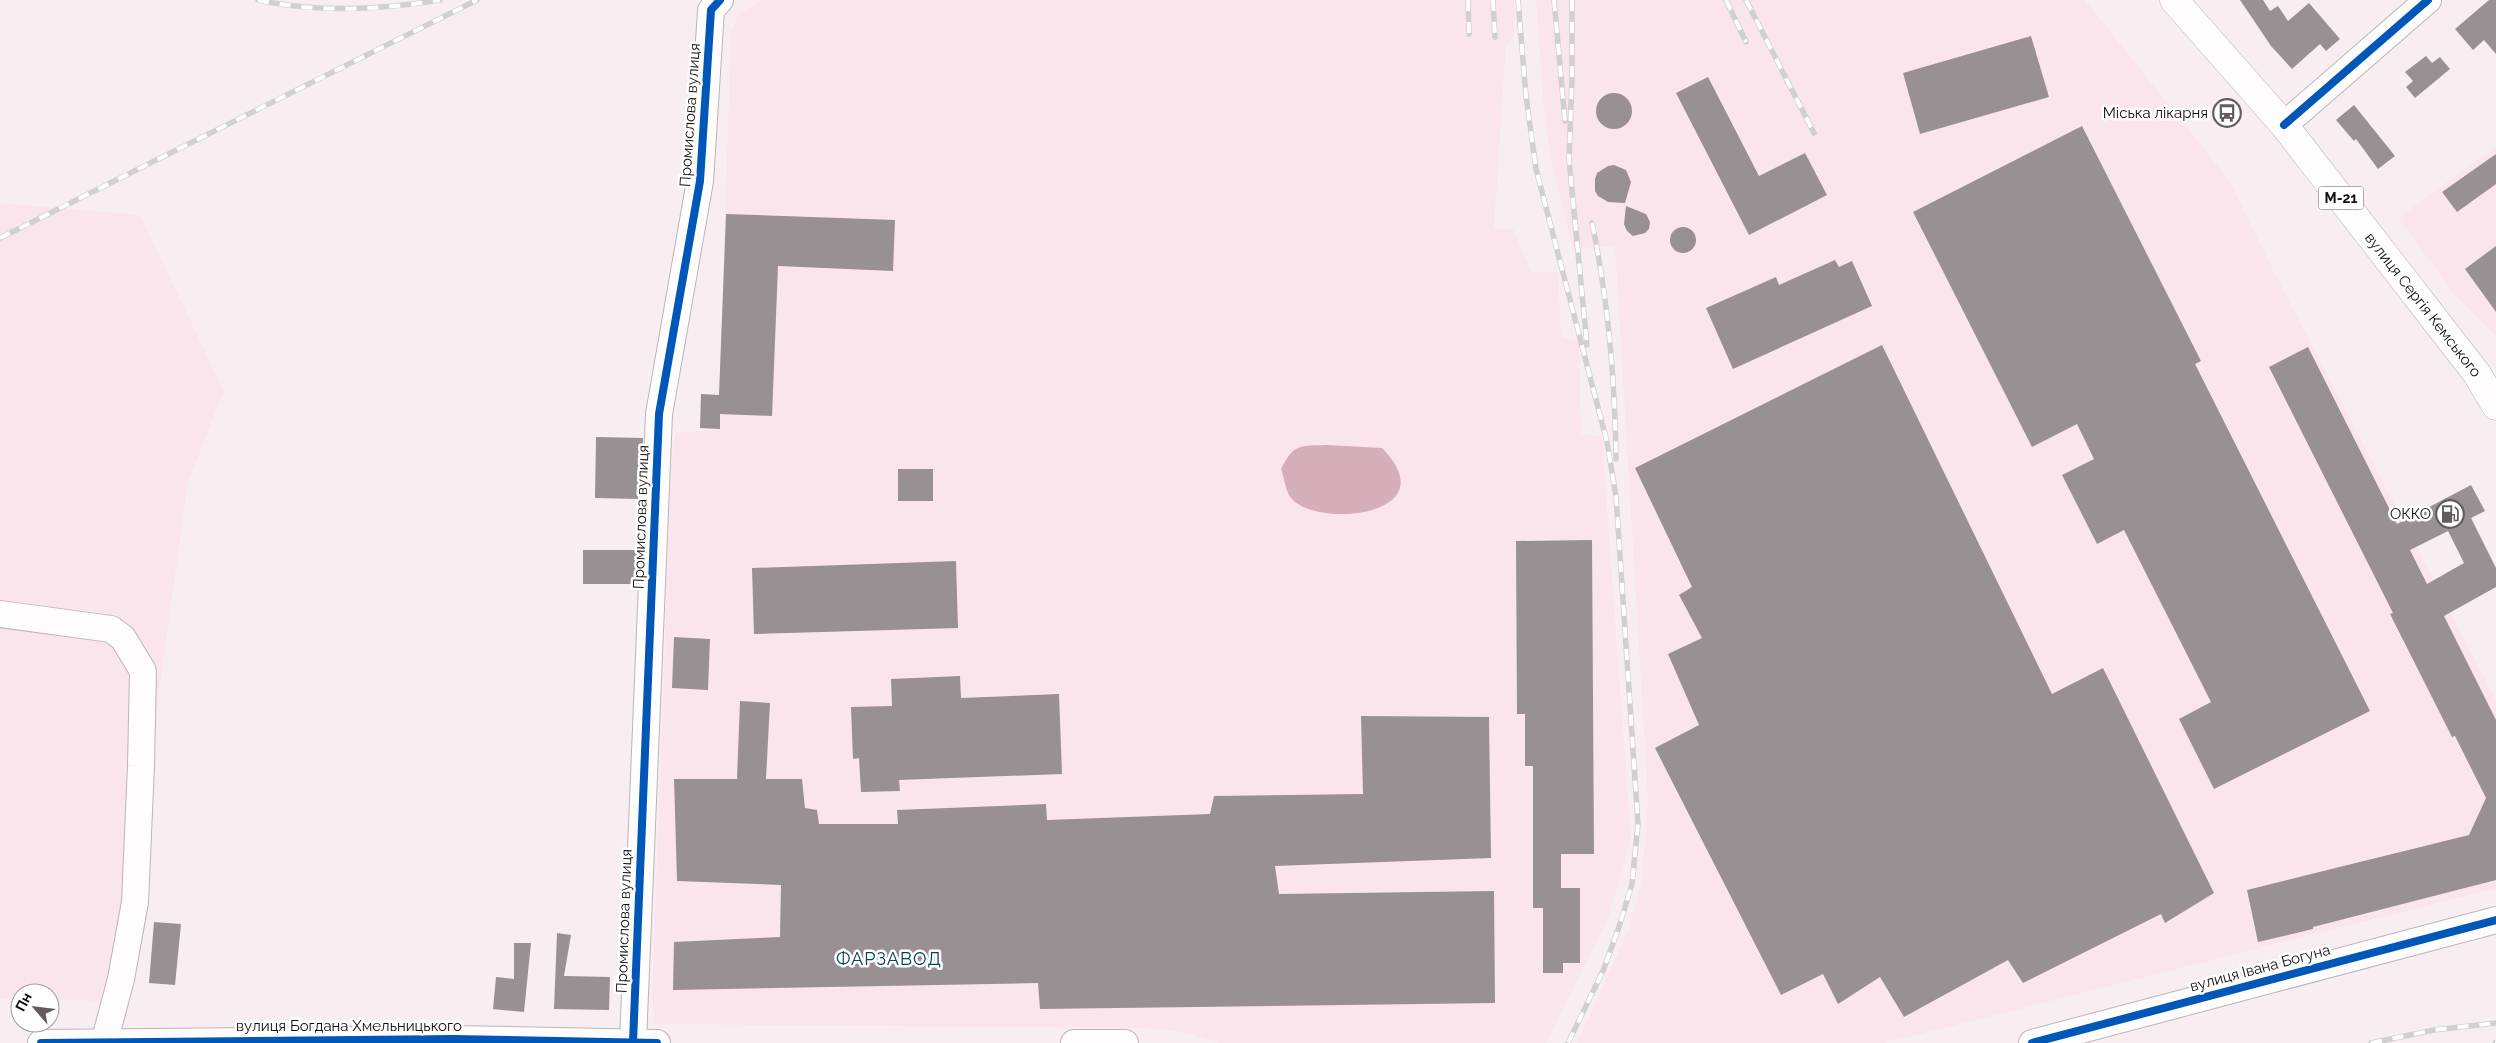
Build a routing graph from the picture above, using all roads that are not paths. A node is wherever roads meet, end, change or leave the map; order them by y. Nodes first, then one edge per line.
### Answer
1 (2174, 0) edge
2 (2428, 0) edge
3 (714, 3) edge
4 (2284, 125) junction
5 (2496, 406) edge
6 (0, 614) edge
7 (2496, 920) edge
8 (645, 1042) edge
9 (42, 1043) edge
10 (104, 1043) edge
11 (1074, 1043) edge
12 (1125, 1043) edge
13 (2032, 1043) edge

1 - 4 highway, вулиця Сергія Кемського / М-21
2 - 4 street
3 - 8 street, Промислова вулиця
4 - 5 highway, вулиця Сергія Кемського / М-21
6 - 10 street
7 - 13 street, вулиця Івана Богуна
8 - 10 street, вулиця Богдана Хмельницького
9 - 10 street, вулиця Богдана Хмельницького
11 - 12 street

